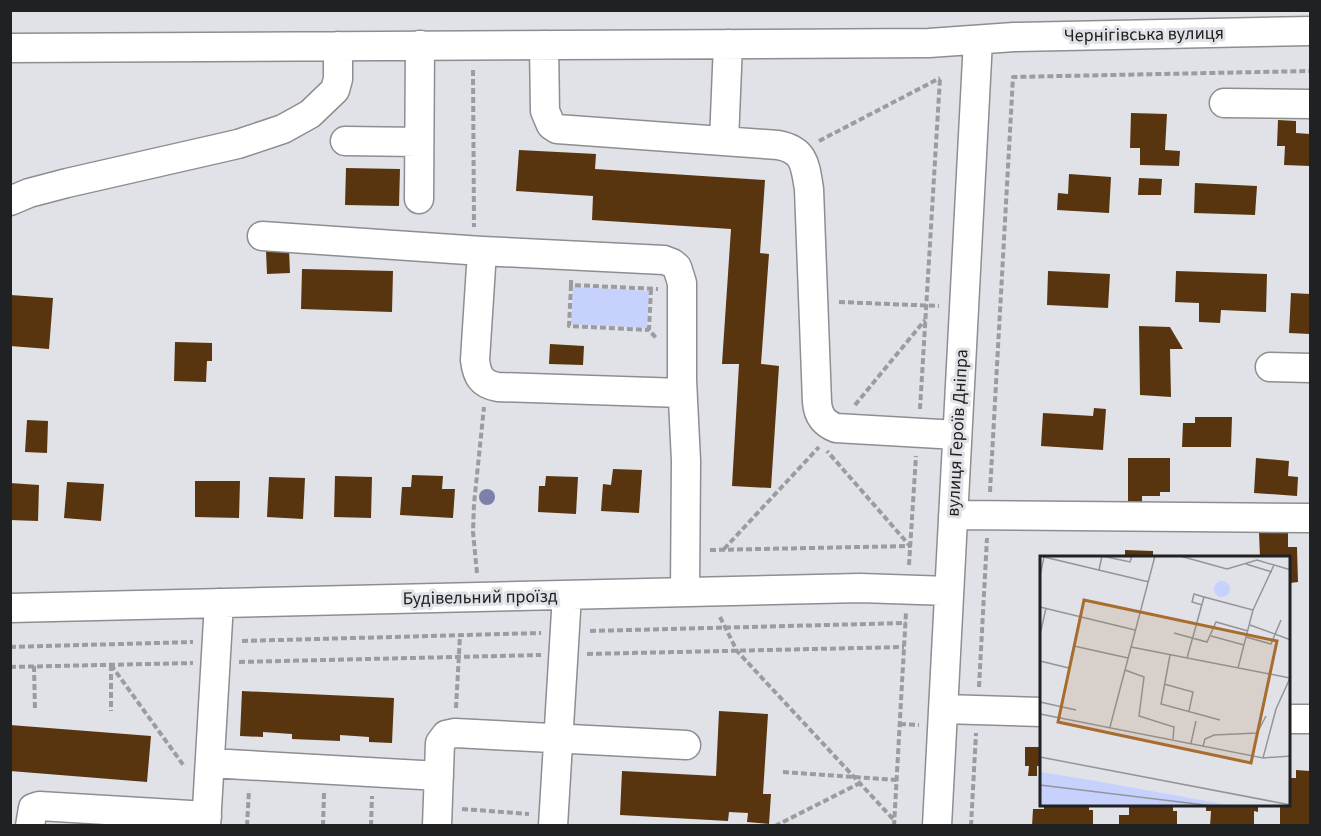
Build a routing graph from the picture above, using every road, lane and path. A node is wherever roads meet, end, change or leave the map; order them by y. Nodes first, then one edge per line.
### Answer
1 (1311, 31) edge
2 (978, 40) junction
3 (728, 44) junction
4 (420, 45) junction
5 (474, 45) junction
6 (544, 45) junction
7 (338, 46) junction
8 (10, 48) edge
9 (1311, 71) edge
10 (1224, 103) dead end
11 (1311, 104) edge
12 (345, 141) dead end
13 (724, 141) junction
14 (419, 142) junction
15 (798, 152) junction
16 (419, 199) dead end
17 (10, 201) edge
18 (262, 236) dead end
19 (482, 251) junction
20 (571, 285) dead end
21 (813, 301) junction
22 (927, 305) junction
23 (964, 306) junction
24 (649, 330) dead end
25 (1270, 367) dead end
26 (1311, 368) edge
27 (488, 385) junction
28 (682, 393) junction
29 (918, 432) junction
30 (957, 435) junction
31 (821, 444) dead end
32 (953, 515) junction
33 (988, 515) junction
34 (1311, 518) edge
35 (910, 546) junction
36 (686, 551) junction
37 (908, 573) dead end
38 (949, 591) junction
39 (697, 592) junction
40 (567, 595) junction
41 (477, 597) junction
42 (219, 603) junction
43 (10, 608) edge
44 (906, 608) dead end
45 (906, 623) junction
46 (726, 628) junction
47 (460, 635) junction
48 (564, 643) junction
49 (904, 647) junction
50 (10, 648) edge
51 (737, 651) junction
52 (216, 652) junction
53 (459, 657) junction
54 (111, 664) junction
55 (34, 666) junction
56 (10, 667) edge
57 (943, 709) junction
58 (35, 710) dead end
59 (978, 710) junction
60 (111, 711) dead end
61 (1040, 712) edge
62 (1291, 719) edge
63 (1311, 719) edge
64 (455, 733) junction
65 (558, 738) junction
66 (686, 745) dead end
67 (210, 763) junction
68 (250, 766) junction
69 (783, 772) dead end
70 (439, 776) junction
71 (854, 777) junction
72 (897, 780) junction
73 (860, 783) junction
74 (324, 792) dead end
75 (372, 795) dead end
76 (437, 816) edge
77 (553, 820) edge
78 (207, 821) edge
79 (894, 823) edge
80 (30, 825) edge
81 (247, 825) edge
82 (323, 825) edge
83 (371, 825) edge
84 (775, 825) edge
85 (936, 825) edge
86 (971, 825) edge

1 - 2 street, Чернігівська вулиця
2 - 3 street, Чернігівська вулиця
2 - 23 street, вулиця Героїв Дніпра
3 - 6 street, Чернігівська вулиця
3 - 13 street
4 - 5 street, Чернігівська вулиця
4 - 7 street, Чернігівська вулиця
4 - 14 street
5 - 6 street, Чернігівська вулиця
5 - 19 path
6 - 13 street
7 - 8 street, Чернігівська вулиця
7 - 17 street
9 - 33 path
10 - 11 street
12 - 14 street
13 - 15 street
14 - 16 street
15 - 21 street
15 - 22 path
18 - 19 street
19 - 27 street
19 - 28 street
20 - 24 path
21 - 22 path
21 - 29 street
22 - 23 path
22 - 29 path
23 - 30 street, вулиця Героїв Дніпра
25 - 26 street
27 - 28 street
27 - 41 path
28 - 36 street
29 - 30 street
29 - 35 path
30 - 32 street, вулиця Героїв Дніпра
31 - 35 path
32 - 33 street
32 - 38 street, вулиця Героїв Дніпра
33 - 34 street
33 - 59 path
35 - 36 path
35 - 37 path
36 - 39 street
38 - 39 street, Будівельний проїзд
38 - 57 street, вулиця Героїв Дніпра
39 - 40 street, Будівельний проїзд
39 - 46 path
40 - 41 street, Будівельний проїзд
40 - 48 street
41 - 42 street, Будівельний проїзд
42 - 43 street, Будівельний проїзд
42 - 52 street
44 - 45 path
45 - 46 path
45 - 49 path
46 - 48 path
46 - 51 path
47 - 48 path
47 - 52 path
47 - 53 path
48 - 51 path
48 - 53 path
48 - 65 street
49 - 51 path
49 - 72 path
50 - 52 path
51 - 71 path
52 - 53 path
52 - 54 path
52 - 67 street
53 - 64 path
54 - 55 path
54 - 60 path
55 - 56 path
55 - 58 path
57 - 59 street
57 - 85 street, вулиця Героїв Дніпра
59 - 61 street
59 - 86 path
62 - 63 street
64 - 65 street
64 - 70 street
65 - 66 street
65 - 77 street
67 - 68 street
67 - 78 street
68 - 70 street
68 - 81 path
69 - 71 path
70 - 76 street
71 - 72 path
71 - 73 path
72 - 79 path
73 - 79 path
73 - 84 path
74 - 82 path
75 - 83 path
76 - 77 path
78 - 80 street

